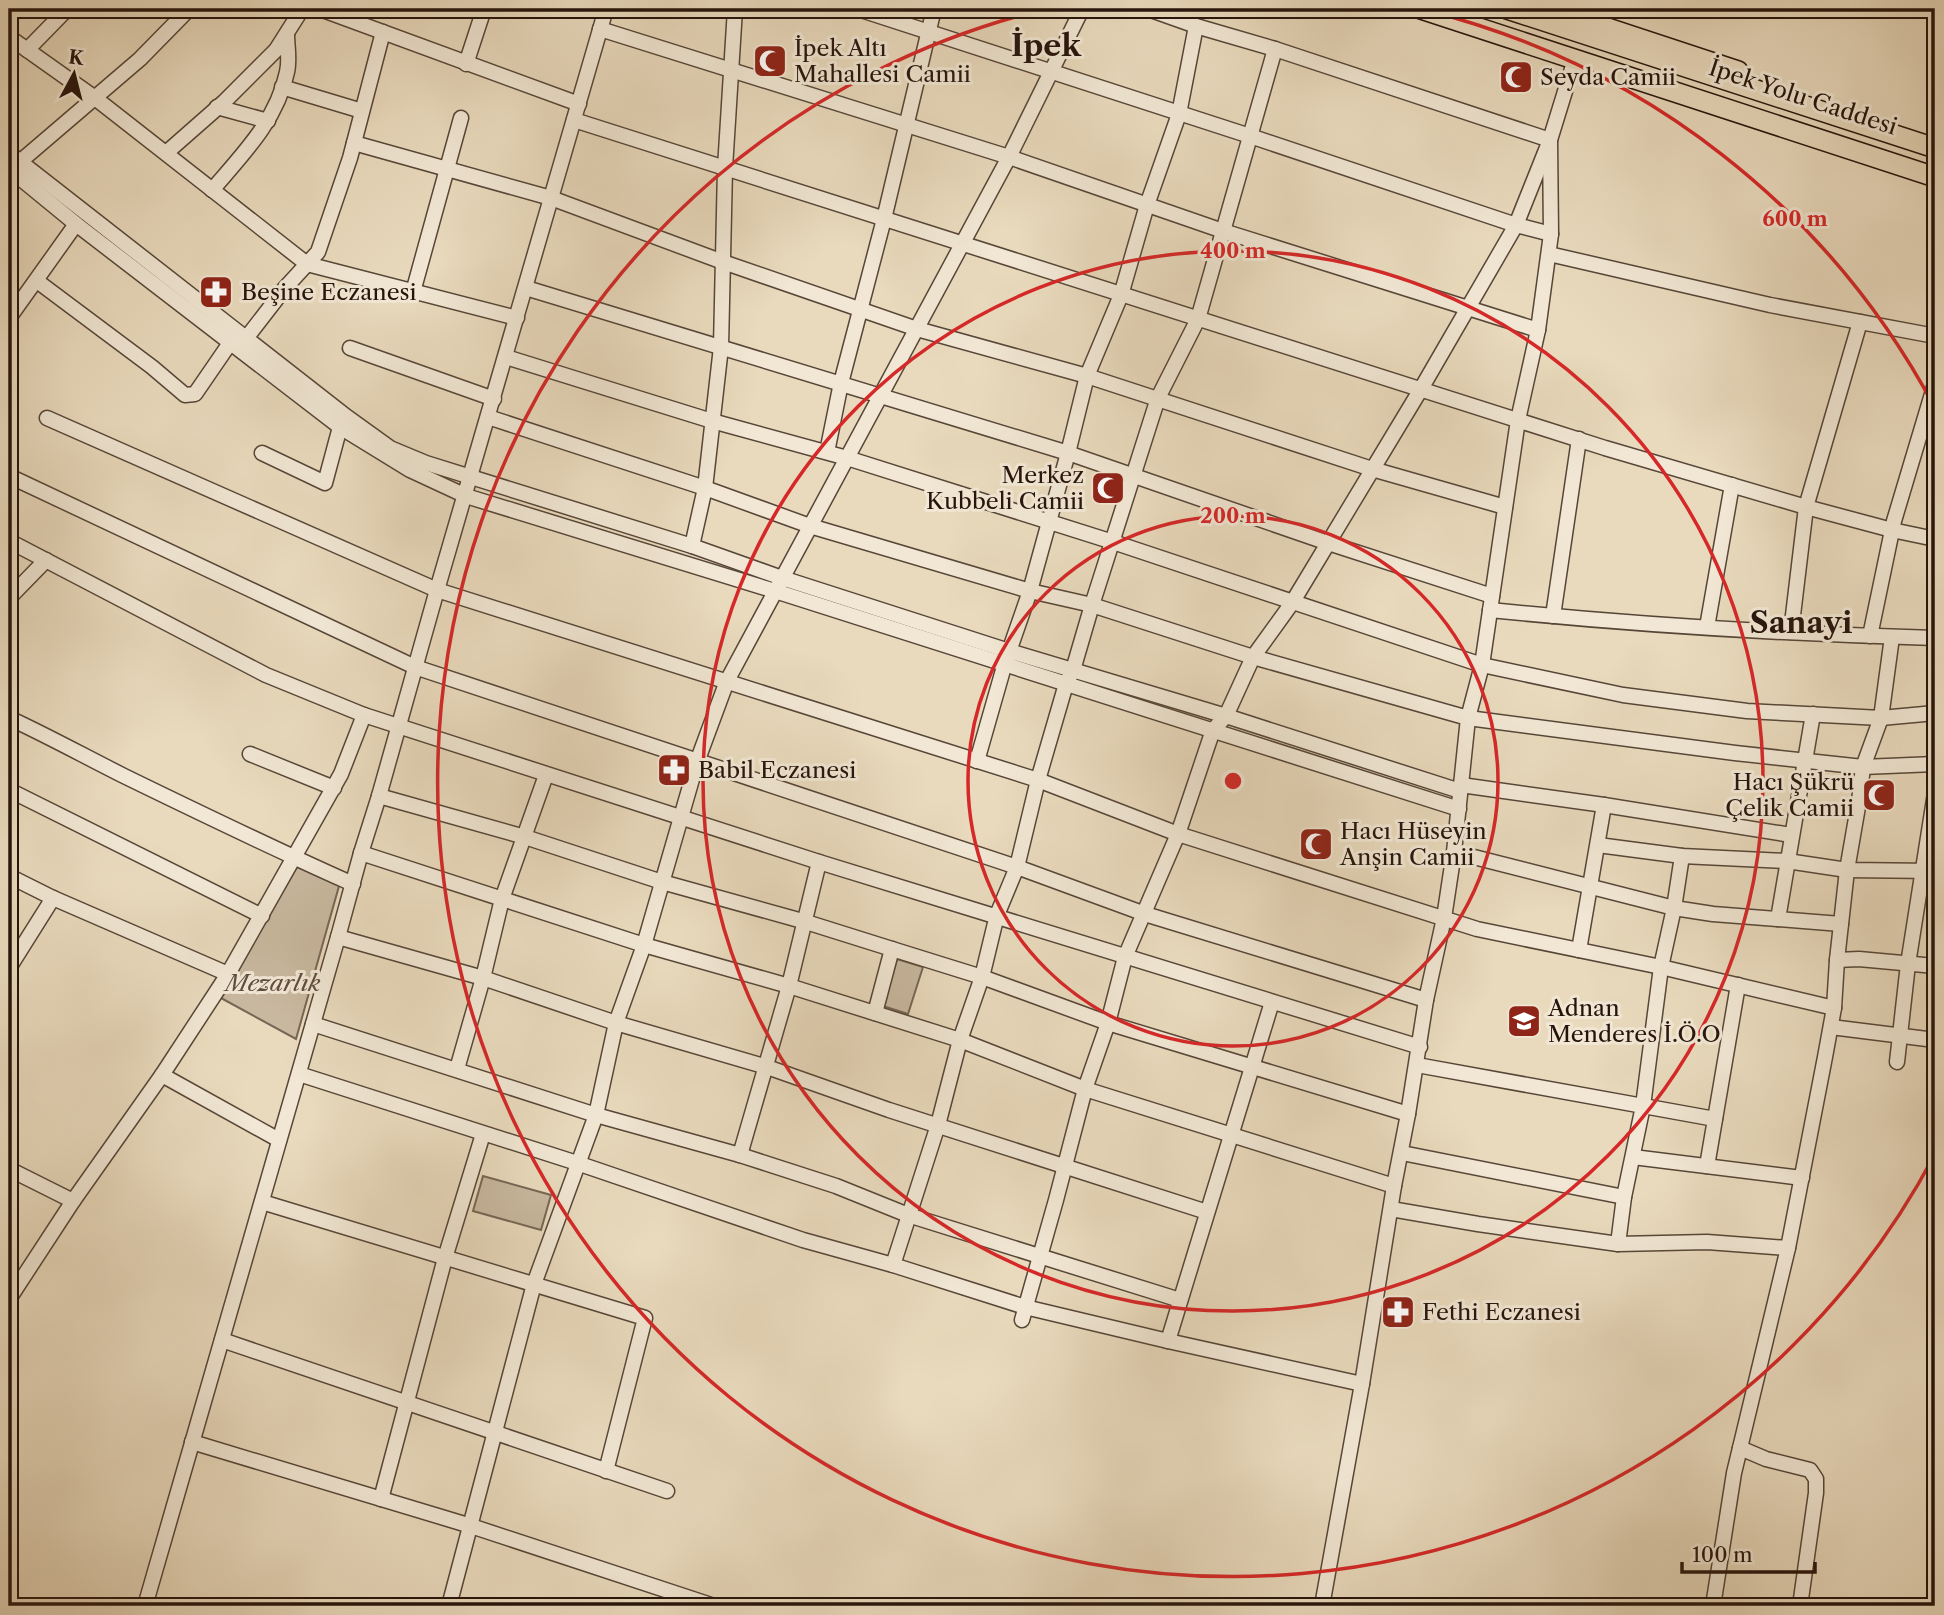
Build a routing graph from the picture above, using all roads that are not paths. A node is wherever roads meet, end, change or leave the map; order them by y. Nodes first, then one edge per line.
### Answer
1 (67, 9) edge
2 (189, 9) edge
3 (302, 9) edge
4 (320, 9) edge
5 (484, 9) edge
6 (607, 9) edge
7 (736, 9) edge
8 (858, 9) edge
9 (934, 9) edge
10 (1082, 9) edge
11 (1148, 9) edge
12 (1421, 9) edge
13 (1457, 9) edge
14 (1507, 9) edge
15 (1550, 9) edge
16 (1575, 13) edge
17 (1196, 26) junction
18 (600, 29) junction
19 (383, 32) junction
20 (928, 32) junction
21 (287, 34) junction
22 (9, 37) edge
23 (1275, 49) junction
24 (27, 50) junction
25 (1575, 59) junction
26 (466, 64) junction
27 (732, 71) junction
28 (1051, 72) junction
29 (282, 86) junction
30 (95, 98) junction
31 (579, 104) junction
32 (217, 107) junction
33 (362, 111) junction
34 (1179, 114) junction
35 (461, 118) dead end
36 (574, 120) junction
37 (268, 121) junction
38 (906, 125) junction
39 (1935, 134) edge
40 (1250, 136) junction
41 (1550, 140) junction
42 (354, 143) junction
43 (1935, 148) edge
44 (166, 153) junction
45 (1009, 157) junction
46 (1935, 164) edge
47 (11, 165) edge
48 (725, 168) junction
49 (447, 169) junction
50 (1935, 177) edge
51 (212, 190) junction
52 (551, 198) junction
53 (1147, 205) junction
54 (884, 219) junction
55 (76, 224) junction
56 (1516, 225) junction
57 (1223, 231) junction
58 (1551, 234) junction
59 (962, 244) junction
60 (1549, 254) junction
61 (723, 262) junction
62 (307, 264) junction
63 (37, 281) junction
64 (526, 288) junction
65 (413, 292) junction
66 (1121, 295) junction
67 (859, 309) junction
68 (1468, 309) junction
69 (9, 318) edge
70 (517, 318) junction
71 (1198, 319) junction
72 (1860, 321) junction
73 (917, 328) junction
74 (1538, 330) junction
75 (1935, 336) edge
76 (238, 344) junction
77 (721, 347) junction
78 (350, 348) dead end
79 (506, 357) junction
80 (1087, 376) junction
81 (841, 383) junction
82 (1935, 384) edge
83 (1421, 389) junction
84 (881, 396) junction
85 (1158, 398) junction
86 (494, 399) junction
87 (488, 417) junction
88 (47, 418) dead end
89 (1518, 420) junction
90 (712, 421) junction
91 (340, 427) junction
92 (1579, 439) junction
93 (827, 452) junction
94 (262, 453) dead end
95 (1068, 453) junction
96 (847, 458) junction
97 (1372, 469) junction
98 (1134, 475) junction
99 (9, 476) edge
100 (471, 477) junction
101 (1732, 485) junction
102 (705, 488) junction
103 (466, 496) junction
104 (1505, 507) junction
105 (1806, 507) junction
106 (1049, 523) junction
107 (810, 526) junction
108 (1892, 530) junction
109 (1935, 539) edge
110 (9, 541) edge
111 (1113, 542) junction
112 (1328, 543) junction
113 (692, 546) junction
114 (46, 560) junction
115 (782, 578) junction
116 (437, 590) junction
117 (775, 591) junction
118 (1030, 591) junction
119 (9, 598) edge
120 (1292, 603) junction
121 (1491, 603) junction
122 (1092, 605) junction
123 (1553, 616) junction
124 (1707, 627) junction
125 (1791, 632) junction
126 (1870, 636) junction
127 (1892, 637) junction
128 (1935, 638) edge
129 (1007, 657) junction
130 (1253, 657) junction
131 (1482, 665) junction
132 (415, 667) junction
133 (1073, 670) junction
134 (727, 681) junction
135 (1066, 684) junction
136 (1935, 713) edge
137 (1813, 714) junction
138 (365, 715) junction
139 (1226, 716) junction
140 (9, 718) edge
141 (1468, 718) junction
142 (1881, 718) junction
143 (398, 725) junction
144 (1213, 730) junction
145 (250, 754) dead end
146 (977, 761) junction
147 (1805, 761) junction
148 (698, 762) junction
149 (1935, 764) edge
150 (1863, 767) junction
151 (546, 775) junction
152 (1038, 780) junction
153 (334, 788) junction
154 (1461, 788) junction
155 (9, 790) edge
156 (1935, 793) edge
157 (379, 796) junction
158 (1604, 805) junction
159 (1459, 809) junction
160 (681, 818) junction
161 (1178, 834) junction
162 (1791, 835) junction
163 (525, 837) junction
164 (1598, 845) junction
165 (1454, 852) junction
166 (361, 853) junction
167 (1682, 856) junction
168 (295, 858) junction
169 (1787, 861) junction
170 (819, 862) junction
171 (1017, 867) junction
172 (1847, 870) junction
173 (1930, 871) edge
174 (9, 876) edge
175 (662, 882) junction
176 (353, 884) junction
177 (1591, 886) junction
178 (53, 898) junction
179 (502, 899) junction
180 (1674, 908) junction
181 (1145, 914) junction
182 (997, 915) junction
183 (262, 916) junction
184 (1444, 918) junction
185 (1778, 919) junction
186 (806, 922) junction
187 (1841, 924) junction
188 (338, 937) junction
189 (643, 944) junction
190 (892, 949) junction
191 (1579, 950) junction
192 (1125, 957) junction
193 (1837, 960) junction
194 (1908, 964) junction
195 (1935, 966) edge
196 (1661, 967) junction
197 (9, 968) edge
198 (228, 974) junction
199 (982, 976) junction
200 (483, 978) junction
201 (1738, 985) junction
202 (789, 986) junction
203 (1426, 1000) junction
204 (1272, 1002) junction
205 (1834, 1008) junction
206 (875, 1013) junction
207 (616, 1023) junction
208 (1108, 1023) junction
209 (313, 1024) junction
210 (1831, 1027) junction
211 (1900, 1037) junction
212 (960, 1040) junction
213 (1935, 1040) edge
214 (1420, 1047) junction
215 (1897, 1062) dead end
216 (1416, 1065) junction
217 (766, 1066) junction
218 (1252, 1068) junction
219 (457, 1069) junction
220 (299, 1074) junction
221 (162, 1075) junction
222 (1085, 1089) junction
223 (1643, 1106) junction
224 (1408, 1114) junction
225 (596, 1115) junction
226 (1715, 1119) junction
227 (938, 1125) junction
228 (483, 1133) junction
229 (1230, 1135) junction
230 (279, 1140) junction
231 (1402, 1153) junction
232 (740, 1155) junction
233 (1633, 1157) junction
234 (578, 1163) junction
235 (1065, 1165) junction
236 (1707, 1166) junction
237 (9, 1169) edge
238 (1802, 1178) junction
239 (1394, 1186) junction
240 (1624, 1197) junction
241 (73, 1201) junction
242 (261, 1202) junction
243 (1391, 1209) junction
244 (1207, 1212) junction
245 (908, 1215) junction
246 (1618, 1244) junction
247 (1788, 1248) junction
248 (1040, 1257) junction
249 (445, 1258) junction
250 (893, 1265) junction
251 (534, 1284) junction
252 (9, 1298) edge
253 (1180, 1300) junction
254 (1023, 1314) junction
255 (222, 1340) junction
256 (1168, 1341) junction
257 (1362, 1384) junction
258 (406, 1403) junction
259 (495, 1434) junction
260 (192, 1442) junction
261 (1740, 1448) junction
262 (606, 1471) junction
263 (667, 1491) dead end
264 (381, 1499) junction
265 (471, 1526) junction
266 (145, 1606) edge
267 (449, 1606) edge
268 (713, 1606) edge
269 (1322, 1606) edge
270 (1713, 1606) edge
271 (1800, 1606) edge

1 - 24 street
2 - 30 street
3 - 21 street
4 - 19 street
5 - 26 street
6 - 18 street
7 - 27 street
8 - 20 street
9 - 20 street
10 - 28 street
11 - 17 street
12 - 25 highway
13 - 46 highway, İpek Yolu Caddesi
14 - 43 highway, İpek Yolu Caddesi
15 - 16 highway
16 - 39 highway
17 - 23 street
17 - 34 street
18 - 27 street
18 - 31 street
19 - 26 street
19 - 33 street
20 - 28 street
20 - 38 street
21 - 29 street
21 - 32 street
22 - 24 street
23 - 40 street
23 - 41 street
24 - 30 street
25 - 41 street
25 - 50 highway
26 - 31 street
27 - 38 street
27 - 48 street
28 - 34 street
28 - 45 street
29 - 33 street
29 - 37 street
30 - 44 street
30 - 47 street
31 - 36 street
32 - 37 street
32 - 44 street
33 - 42 street
34 - 40 street
34 - 53 street
35 - 49 street
36 - 48 street
36 - 52 street
37 - 51 street
38 - 45 street
38 - 54 street
40 - 56 street
40 - 57 street
41 - 56 street
41 - 58 street
42 - 49 street
42 - 62 street
44 - 51 street
45 - 53 street
45 - 59 street
47 - 55 street
47 - 76 street
48 - 54 street
48 - 61 street
49 - 52 street
49 - 65 street
51 - 62 street
52 - 61 street
52 - 64 street
53 - 57 street
53 - 66 street
54 - 59 street
54 - 67 street
55 - 63 street
55 - 76 street
56 - 58 street
56 - 68 street
57 - 68 street
57 - 71 street
58 - 60 street
59 - 66 street
59 - 73 street
60 - 72 street
60 - 74 street
61 - 67 street
61 - 77 street
62 - 65 street
62 - 76 street
63 - 69 street
63 - 76 street
64 - 70 street
64 - 77 street
65 - 70 street
66 - 71 street
66 - 80 street
67 - 73 street
67 - 81 street
68 - 74 street
68 - 83 street
70 - 79 street
71 - 83 street
71 - 85 street
72 - 75 street
72 - 105 street
73 - 80 street
73 - 84 street
74 - 89 street
76 - 91 street
76 - 100 street
77 - 81 street
77 - 90 street
78 - 86 street
79 - 86 street
79 - 90 street
80 - 85 street
80 - 95 street
81 - 84 street
81 - 93 street
82 - 108 street
83 - 89 street
83 - 97 street
84 - 95 street
84 - 96 street
85 - 97 street
85 - 98 street
86 - 87 street
87 - 100 street
87 - 102 street
88 - 116 street
89 - 92 street
89 - 104 street
90 - 93 street
90 - 102 street
91 - 94 street
91 - 103 street
92 - 101 street
92 - 123 street
93 - 96 street
95 - 98 street
95 - 106 street
96 - 106 street
96 - 107 street
97 - 104 street
97 - 112 street
98 - 111 street
98 - 112 street
99 - 132 street
100 - 103 street
100 - 113 street
101 - 105 street
101 - 124 street
102 - 107 street
102 - 113 street
103 - 116 street
103 - 117 street
104 - 121 street
105 - 108 street
105 - 125 street
106 - 111 street
106 - 118 street
107 - 115 street
107 - 118 street
108 - 109 street
108 - 126 street
110 - 114 street
111 - 120 street
111 - 122 street
112 - 120 street
112 - 121 street
113 - 115 street
114 - 119 street
114 - 138 street
115 - 117 street
115 - 129 street
116 - 132 street
116 - 134 street
117 - 129 street
117 - 134 street
118 - 122 street
118 - 129 street
120 - 130 street
120 - 131 street
121 - 123 street
121 - 131 street
122 - 130 street
122 - 133 street
123 - 124 street
124 - 125 street
125 - 126 street
126 - 127 street
127 - 128 street
127 - 142 street
129 - 133 street
129 - 135 street
129 - 146 street
130 - 139 street
130 - 141 street
131 - 137 street
131 - 141 street
132 - 143 street
132 - 148 street
133 - 135 street
133 - 139 street
134 - 146 street
134 - 148 street
135 - 144 street
135 - 152 street
136 - 142 street
137 - 142 street
137 - 147 street
138 - 143 street
138 - 153 street
139 - 144 street
139 - 154 street
140 - 168 street
141 - 147 street
141 - 154 street
142 - 150 street
143 - 151 street
143 - 157 street
144 - 159 street
144 - 161 street
145 - 153 street
146 - 152 street
147 - 150 street
147 - 162 street
148 - 160 street
148 - 171 street
149 - 150 street
150 - 172 street
151 - 160 street
151 - 163 street
152 - 161 street
152 - 171 street
153 - 168 street
154 - 158 street
154 - 159 street
155 - 183 street
156 - 173 street
157 - 163 street
157 - 166 street
158 - 162 street
158 - 164 street
159 - 165 street
160 - 170 street
160 - 175 street
161 - 181 street
161 - 184 street
162 - 169 street
163 - 175 street
163 - 179 street
164 - 167 street
164 - 177 street
165 - 177 street
165 - 184 street
166 - 176 street
166 - 179 street
167 - 169 street
167 - 180 street
168 - 176 street
168 - 183 street
169 - 172 street
169 - 185 street
170 - 182 street
170 - 186 street
171 - 181 street
171 - 182 street
172 - 173 street
172 - 187 street
173 - 194 street
174 - 178 street
175 - 186 street
175 - 189 street
176 - 188 street
177 - 180 street
177 - 191 street
178 - 197 street
178 - 198 street
179 - 189 street
179 - 200 street
180 - 185 street
180 - 196 street
181 - 192 street
181 - 203 street
182 - 192 street
182 - 199 street
183 - 198 street
184 - 191 street
184 - 203 street
185 - 187 street
186 - 190 street
186 - 202 street
187 - 193 street
188 - 200 street
188 - 209 street
189 - 202 street
189 - 207 street
190 - 199 street
190 - 206 street
191 - 196 street
192 - 204 street
192 - 208 street
193 - 194 street
193 - 205 street
194 - 195 street
194 - 211 street
196 - 201 street
196 - 223 street
198 - 221 street
199 - 208 street
199 - 212 street
200 - 207 street
200 - 219 street
201 - 205 street
201 - 226 street
202 - 206 street
202 - 217 street
203 - 214 street
204 - 214 street
204 - 218 street
205 - 210 street
206 - 212 street
207 - 217 street
207 - 225 street
208 - 218 street
208 - 222 street
209 - 219 street
209 - 220 street
210 - 211 street
210 - 238 street
211 - 213 street
211 - 215 street
212 - 222 street
212 - 227 street
214 - 216 street
216 - 223 street
216 - 224 street
217 - 227 street
217 - 232 street
218 - 224 street
218 - 229 street
219 - 225 street
220 - 228 street
220 - 230 street
221 - 230 street
221 - 241 street
222 - 229 street
222 - 235 street
223 - 226 street
223 - 233 street
224 - 231 street
225 - 232 street
225 - 234 street
226 - 236 street
227 - 235 street
227 - 245 street
228 - 234 street
228 - 249 street
229 - 239 street
229 - 244 street
230 - 242 street
231 - 239 street
231 - 240 street
232 - 245 street
233 - 236 street
233 - 240 street
234 - 250 street
234 - 251 street
235 - 244 street
235 - 248 street
236 - 238 street
237 - 241 street
238 - 247 street
239 - 243 street
240 - 246 street
241 - 252 street
242 - 249 street
242 - 255 street
243 - 246 street
243 - 257 street
244 - 253 street
245 - 248 street
245 - 250 street
246 - 247 street
247 - 261 street
248 - 253 street
248 - 254 street
249 - 251 street
249 - 258 street
250 - 254 street
251 - 259 street
251 - 262 street
253 - 256 street
254 - 256 street
255 - 258 street
255 - 260 street
256 - 257 street
257 - 269 street
258 - 259 street
258 - 264 street
259 - 262 street
259 - 265 street
260 - 264 street
260 - 266 street
261 - 270 street
261 - 271 street
262 - 263 street
264 - 265 street
265 - 267 street
265 - 268 street

